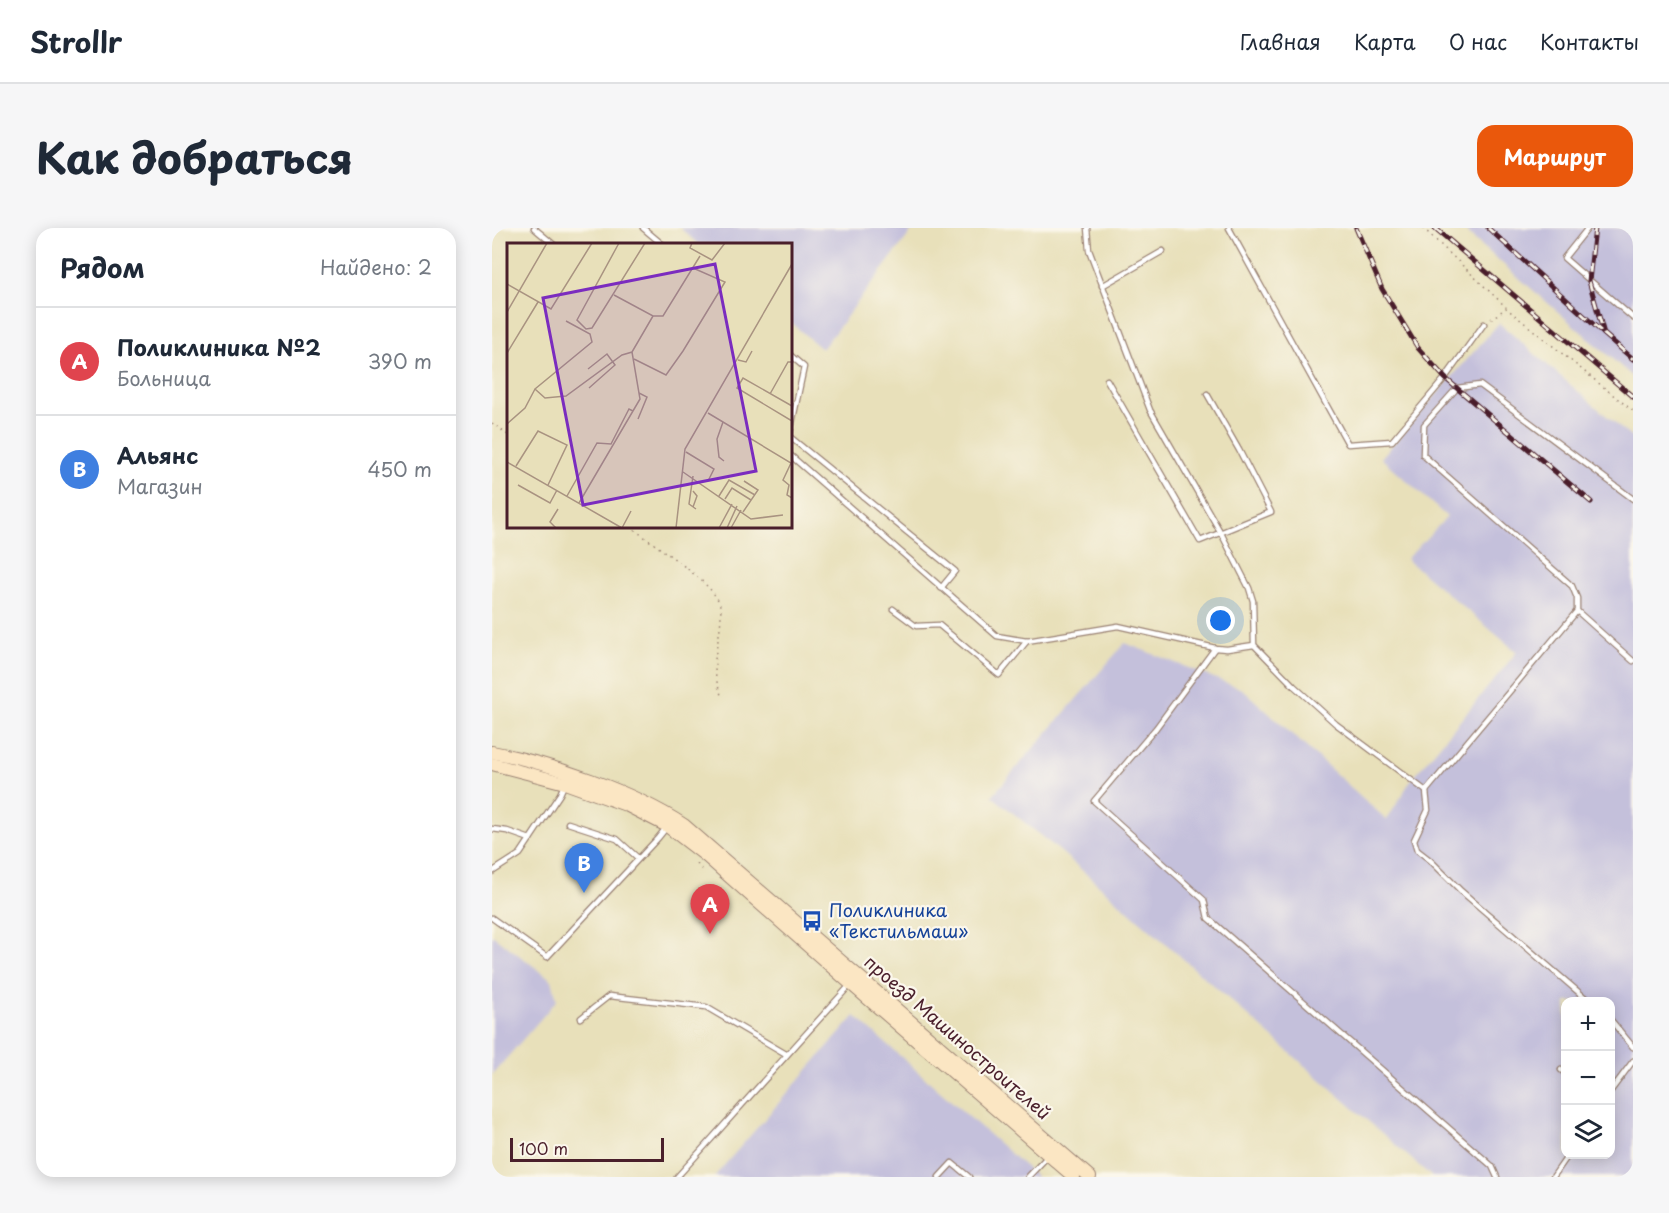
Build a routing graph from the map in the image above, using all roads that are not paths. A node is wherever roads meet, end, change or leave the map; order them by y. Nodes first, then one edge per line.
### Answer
1 (534, 228) edge
2 (643, 228) edge
3 (1087, 228) edge
4 (1229, 228) edge
5 (1588, 228) edge
6 (552, 243) edge
7 (661, 243) edge
8 (1163, 251) dead end
9 (1102, 286) junction
10 (1633, 318) edge
11 (1484, 324) road end
12 (792, 357) edge
13 (1107, 380) dead end
14 (1207, 394) dead end
15 (792, 425) edge
16 (792, 437) edge
17 (792, 457) edge
18 (1633, 499) edge
19 (1221, 533) junction
20 (941, 588) junction
21 (893, 609) dead end
22 (1577, 611) junction
23 (1027, 641) junction
24 (1254, 645) junction
25 (1215, 648) junction
26 (1633, 661) edge
27 (492, 752) edge
28 (492, 764) edge
29 (565, 783) junction
30 (1426, 791) junction
31 (568, 823) dead end
32 (667, 826) junction
33 (492, 829) edge
34 (530, 839) junction
35 (638, 858) junction
36 (492, 872) edge
37 (492, 918) edge
38 (855, 980) junction
39 (1584, 997) edge
40 (581, 1018) dead end
41 (1615, 1024) edge
42 (1633, 1047) edge
43 (786, 1054) junction
44 (1633, 1061) edge
45 (1615, 1086) edge
46 (1052, 1151) junction
47 (1566, 1159) edge
48 (677, 1177) edge
49 (939, 1177) edge
50 (969, 1177) edge
51 (1028, 1177) edge
52 (1074, 1177) edge
53 (1090, 1177) edge
54 (1497, 1177) edge
55 (1553, 1177) edge

1 - 6 lane
2 - 7 lane
3 - 9 lane
4 - 11 lane
5 - 10 lane
8 - 9 lane
9 - 19 lane
12 - 15 lane
13 - 19 lane
14 - 19 lane
16 - 20 lane
17 - 20 lane
18 - 22 lane
19 - 24 lane
20 - 23 lane
21 - 23 lane
22 - 26 lane
22 - 30 lane
23 - 25 lane
24 - 25 lane
24 - 30 lane
25 - 54 lane
27 - 38 main road, проезд Машиностроителей
28 - 29 main road, проезд Машиностроителей
29 - 32 main road, проезд Машиностроителей
29 - 34 lane
30 - 39 lane
31 - 35 lane
32 - 35 lane
32 - 38 main road, проезд Машиностроителей
33 - 34 lane
34 - 36 lane
35 - 37 lane
38 - 43 lane
38 - 46 main road, проезд Машиностроителей
40 - 43 lane
41 - 42 lane
43 - 48 lane
44 - 45 lane
46 - 51 lane
46 - 52 main road, проезд Машиностроителей
46 - 53 main road, проезд Машиностроителей
47 - 55 lane
49 - 50 lane

